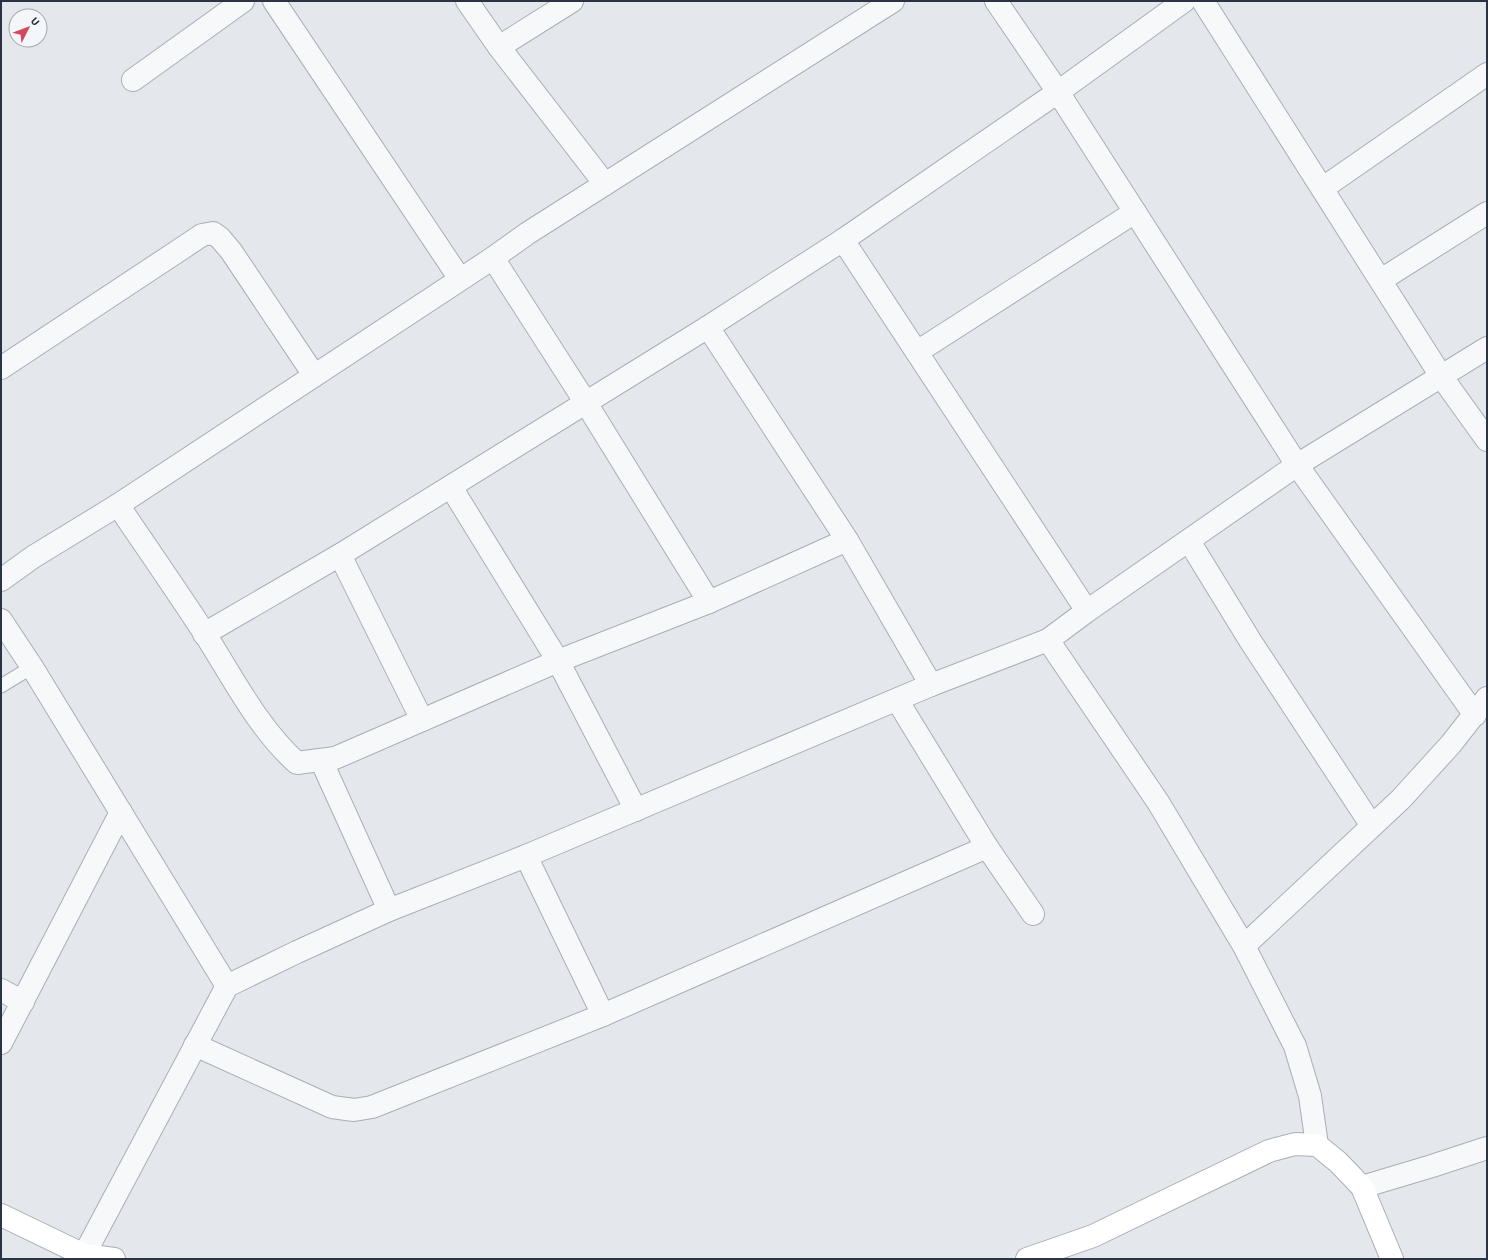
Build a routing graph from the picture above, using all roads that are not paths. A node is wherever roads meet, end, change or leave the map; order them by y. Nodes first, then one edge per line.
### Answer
1 (243, 1) edge
2 (274, 1) edge
3 (467, 1) edge
4 (572, 1) edge
5 (893, 1) edge
6 (996, 1) edge
7 (1184, 1) edge
8 (1204, 1) edge
9 (499, 47) junction
10 (1487, 74) edge
11 (133, 80) dead end
12 (1058, 92) junction
13 (604, 184) junction
14 (1323, 188) junction
15 (1135, 212) junction
16 (1487, 213) edge
17 (844, 240) junction
18 (493, 258) junction
19 (460, 279) junction
20 (1381, 280) junction
21 (708, 327) junction
22 (1487, 348) edge
23 (917, 352) junction
24 (1, 368) edge
25 (314, 375) junction
26 (1441, 376) junction
27 (586, 403) junction
28 (1487, 440) edge
29 (1297, 466) junction
30 (451, 488) junction
31 (118, 506) junction
32 (847, 540) junction
33 (1189, 541) junction
34 (340, 556) junction
35 (1, 580) edge
36 (709, 602) junction
37 (1087, 611) junction
38 (1, 620) edge
39 (204, 634) junction
40 (1048, 640) junction
41 (558, 662) junction
42 (32, 667) junction
43 (931, 685) junction
44 (1, 686) edge
45 (897, 700) junction
46 (1481, 707) edge
47 (422, 720) junction
48 (321, 760) junction
49 (636, 810) junction
50 (121, 812) junction
51 (1372, 826) junction
52 (988, 847) junction
53 (526, 856) junction
54 (389, 910) junction
55 (1032, 914) dead end
56 (1244, 946) junction
57 (227, 986) junction
58 (1, 990) edge
59 (23, 1002) junction
60 (603, 1015) junction
61 (1, 1043) edge
62 (195, 1045) junction
63 (1317, 1146) junction
64 (1487, 1148) edge
65 (1362, 1187) junction
66 (1, 1215) edge
67 (84, 1255) junction
68 (114, 1259) edge
69 (1027, 1259) edge
70 (1392, 1259) edge

1 - 11 street
2 - 19 street
3 - 9 street
4 - 9 street
5 - 13 street
6 - 12 street
7 - 12 street
8 - 14 street
9 - 13 street
10 - 14 street
12 - 15 street
12 - 17 street
13 - 18 street
14 - 20 street
15 - 23 street
15 - 29 street
16 - 20 street
17 - 21 street
17 - 23 street
18 - 19 street
18 - 27 street
19 - 25 street
20 - 26 street
21 - 27 street
21 - 32 street
22 - 26 street
23 - 37 street
24 - 25 street
25 - 31 street
26 - 28 street
26 - 29 street
27 - 30 street
27 - 36 street
29 - 33 street
29 - 46 street
30 - 34 street
30 - 41 street
31 - 35 street
31 - 39 street
32 - 36 street
32 - 43 street
33 - 37 street
33 - 51 street
34 - 39 street
34 - 47 street
36 - 41 street
37 - 40 street
38 - 42 street
39 - 48 street
40 - 43 street
40 - 56 street
41 - 47 street
41 - 49 street
42 - 44 lane
42 - 50 street
43 - 45 street
45 - 49 street
45 - 52 street
46 - 51 street
47 - 48 street
48 - 54 street
49 - 53 street
50 - 57 street
50 - 59 street
51 - 56 street
52 - 55 street
52 - 60 street
53 - 54 street
53 - 60 street
54 - 57 street
56 - 63 street
57 - 62 street
58 - 59 street
59 - 61 street
60 - 62 street
62 - 67 street
63 - 65 main road
63 - 69 main road
64 - 65 street
65 - 70 main road
66 - 67 main road
67 - 68 main road

